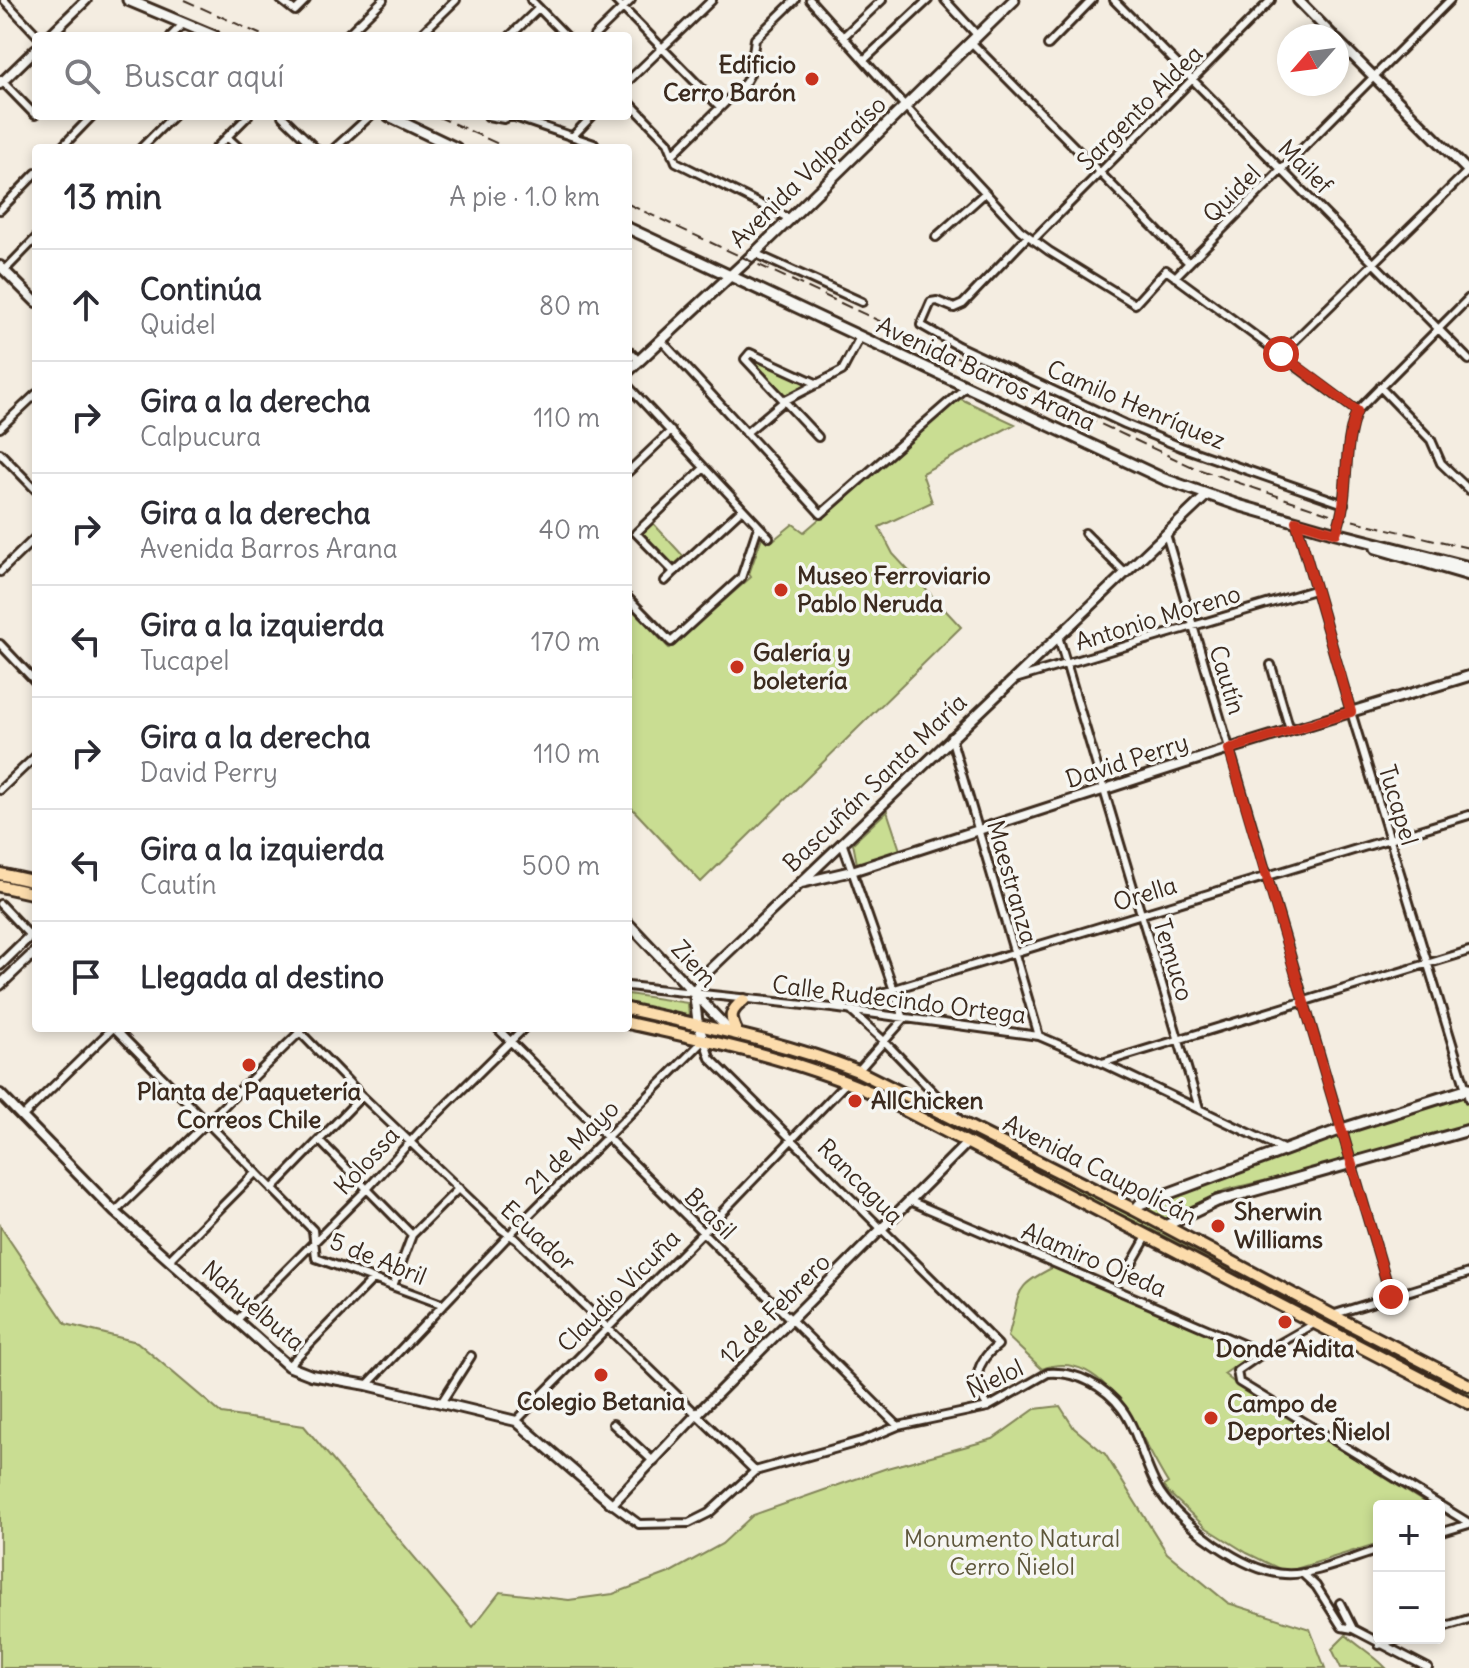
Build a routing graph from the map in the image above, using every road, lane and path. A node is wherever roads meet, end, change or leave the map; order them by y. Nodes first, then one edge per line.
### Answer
1 (4, 0) edge
2 (86, 0) edge
3 (129, 0) edge
4 (281, 0) edge
5 (306, 0) edge
6 (383, 0) edge
7 (456, 0) edge
8 (531, 0) edge
9 (615, 0) edge
10 (631, 0) edge
11 (712, 0) edge
12 (795, 0) edge
13 (810, 0) edge
14 (882, 0) edge
15 (928, 0) edge
16 (945, 0) edge
17 (1092, 0) edge
18 (1114, 0) edge
19 (1271, 0) edge
20 (1298, 0) edge
21 (1450, 0) edge
22 (1007, 2) edge
23 (539, 8) junction
24 (623, 8) junction
25 (184, 23) junction
26 (1321, 24) edge
27 (34, 32) edge
28 (53, 32) edge
29 (175, 32) edge
30 (205, 32) edge
31 (353, 32) edge
32 (423, 32) edge
33 (514, 32) edge
34 (562, 32) edge
35 (598, 32) edge
36 (843, 37) junction
37 (974, 39) junction
38 (1048, 45) dead end
39 (662, 48) junction
40 (1349, 52) edge
41 (32, 53) edge
42 (864, 60) junction
43 (632, 77) edge
44 (1374, 77) junction
45 (1192, 80) junction
46 (1, 82) edge
47 (632, 105) edge
48 (905, 106) junction
49 (720, 107) junction
50 (32, 112) edge
51 (88, 120) edge
52 (169, 120) edge
53 (244, 120) edge
54 (286, 120) edge
55 (366, 120) edge
56 (397, 120) edge
57 (524, 120) edge
58 (588, 120) edge
59 (573, 136) junction
60 (227, 137) junction
61 (65, 144) edge
62 (145, 144) edge
63 (220, 144) edge
64 (235, 144) edge
65 (311, 144) edge
66 (339, 144) edge
67 (443, 144) edge
68 (594, 144) dead end
69 (672, 155) junction
70 (1282, 169) junction
71 (1469, 171) edge
72 (1100, 174) junction
73 (32, 177) edge
74 (985, 193) junction
75 (0, 210) edge
76 (790, 219) junction
77 (632, 230) edge
78 (936, 237) dead end
79 (1030, 238) junction
80 (32, 242) edge
81 (754, 253) junction
82 (1189, 263) junction
83 (1374, 263) junction
84 (2, 268) edge
85 (729, 276) junction
86 (1175, 277) junction
87 (32, 298) edge
88 (1469, 298) edge
89 (862, 302) dead end
90 (921, 325) joint
91 (1439, 329) junction
92 (860, 337) junction
93 (661, 340) junction
94 (632, 354) edge
95 (1281, 354) junction
96 (1469, 360) edge
97 (639, 361) junction
98 (632, 367) edge
99 (818, 384) junction
100 (966, 387) junction
101 (1380, 387) junction
102 (632, 390) edge
103 (32, 398) edge
104 (784, 401) junction
105 (1357, 411) junction
106 (0, 428) edge
107 (671, 431) junction
108 (746, 433) junction
109 (818, 437) dead end
110 (0, 453) edge
111 (632, 468) edge
112 (704, 468) junction
113 (32, 486) edge
114 (1469, 490) edge
115 (1207, 495) junction
116 (1344, 504) junction
117 (742, 509) junction
118 (1296, 521) junction
119 (758, 527) junction
120 (636, 533) junction
121 (1085, 533) dead end
122 (1336, 533) junction
123 (1166, 534) junction
124 (632, 536) edge
125 (769, 537) dead end
126 (32, 541) edge
127 (1469, 567) edge
128 (0, 572) edge
129 (674, 572) junction
130 (1125, 573) junction
131 (1469, 575) edge
132 (665, 581) dead end
133 (1314, 590) junction
134 (632, 602) edge
135 (1192, 626) junction
136 (1058, 636) junction
137 (0, 644) edge
138 (1066, 664) junction
139 (1271, 665) dead end
140 (1469, 676) edge
141 (32, 678) edge
142 (1011, 681) junction
143 (1351, 712) junction
144 (1290, 730) junction
145 (951, 737) junction
146 (1229, 749) junction
147 (32, 761) edge
148 (1104, 789) junction
149 (0, 790) edge
150 (1469, 815) edge
151 (978, 828) junction
152 (1389, 839) junction
153 (842, 842) junction
154 (852, 871) junction
155 (0, 874) edge
156 (1267, 876) junction
157 (32, 881) edge
158 (797, 884) junction
159 (0, 886) edge
160 (32, 893) edge
161 (0, 904) edge
162 (1141, 915) junction
163 (632, 927) edge
164 (32, 934) edge
165 (32, 938) edge
166 (1469, 951) edge
167 (1014, 953) junction
168 (32, 955) edge
169 (1428, 963) junction
170 (0, 965) edge
171 (0, 985) edge
172 (632, 986) edge
173 (894, 990) junction
174 (694, 993) junction
175 (744, 1000) junction
176 (1303, 1000) junction
177 (832, 1008) junction
178 (632, 1010) edge
179 (851, 1011) junction
180 (904, 1019) junction
181 (632, 1024) edge
182 (698, 1025) junction
183 (110, 1032) edge
184 (118, 1032) edge
185 (297, 1032) edge
186 (303, 1032) edge
187 (501, 1032) edge
188 (520, 1032) edge
189 (734, 1033) junction
190 (1039, 1036) junction
191 (704, 1040) junction
192 (1179, 1040) junction
193 (511, 1042) junction
194 (885, 1042) junction
195 (1102, 1063) junction
196 (858, 1071) junction
197 (826, 1074) junction
198 (847, 1082) junction
199 (1468, 1092) edge
200 (0, 1094) edge
201 (362, 1096) junction
202 (1199, 1109) junction
203 (22, 1117) junction
204 (208, 1121) junction
205 (961, 1121) junction
206 (1342, 1129) junction
207 (1469, 1130) edge
208 (608, 1138) junction
209 (320, 1141) junction
210 (410, 1141) junction
211 (792, 1141) junction
212 (1002, 1143) junction
213 (966, 1144) junction
214 (1285, 1150) junction
215 (1036, 1161) junction
216 (1352, 1164) junction
217 (256, 1172) junction
218 (1028, 1174) junction
219 (459, 1188) junction
220 (272, 1189) junction
221 (367, 1189) junction
222 (910, 1201) junction
223 (1135, 1210) junction
224 (115, 1212) junction
225 (1165, 1226) junction
226 (882, 1229) junction
227 (703, 1232) junction
228 (1144, 1232) junction
229 (509, 1234) junction
230 (412, 1235) junction
231 (315, 1242) junction
232 (169, 1260) junction
233 (1128, 1270) dead end
234 (1469, 1273) edge
235 (373, 1279) junction
236 (393, 1286) junction
237 (1391, 1297) junction
238 (444, 1305) junction
239 (1337, 1318) junction
240 (237, 1320) junction
241 (792, 1321) junction
242 (1317, 1322) junction
243 (608, 1327) junction
244 (1263, 1353) junction
245 (471, 1356) dead end
246 (288, 1366) junction
247 (367, 1385) junction
248 (1469, 1386) edge
249 (1444, 1389) junction
250 (441, 1403) junction
251 (1469, 1403) edge
252 (988, 1407) junction
253 (697, 1414) junction
254 (516, 1421) junction
255 (613, 1424) dead end
256 (898, 1426) junction
257 (654, 1462) junction
258 (755, 1471) junction
259 (612, 1504) junction
260 (1469, 1524) edge
261 (1445, 1531) edge
262 (1373, 1552) edge
263 (1302, 1573) junction
264 (1340, 1603) dead end
265 (1469, 1619) edge
266 (1445, 1626) edge
267 (1353, 1629) junction
268 (1382, 1644) edge
269 (1379, 1645) junction
270 (1428, 1668) edge

1 - 27 street
2 - 28 street
3 - 25 main road
4 - 5 street
6 - 31 street
7 - 32 street
8 - 23 street
9 - 24 street
10 - 24 street
11 - 39 street
12 - 49 street
13 - 36 street
14 - 36 street
15 - 42 street
16 - 37 street
17 - 38 street
18 - 45 street, Mailef
19 - 45 street, Sargento Aldea
20 - 26 street
21 - 44 street, Quidel
22 - 37 main road, Avenida Valparaíso
23 - 33 street
23 - 34 street
24 - 35 street
24 - 39 street
25 - 29 street
25 - 30 main road
36 - 42 street
37 - 48 main road, Avenida Valparaíso
37 - 72 street
39 - 43 street
39 - 49 street
40 - 44 street
41 - 46 street
42 - 48 street
44 - 70 street, Quidel
44 - 71 street
45 - 70 street, Mailef
45 - 72 street, Sargento Aldea
46 - 50 street
47 - 69 street
48 - 74 street
48 - 76 main road, Avenida Valparaíso
49 - 69 street
51 - 61 street
52 - 62 street
53 - 60 street
54 - 65 street
55 - 66 street
56 - 67 main road
57 - 59 street
58 - 59 street
59 - 68 street
60 - 63 street
60 - 64 street
69 - 76 street
70 - 82 street, Quidel
70 - 83 street, Mailef
71 - 83 street
72 - 79 street, Sargento Aldea
72 - 82 street
73 - 75 street
74 - 78 street
74 - 79 street
76 - 81 main road, Avenida Valparaíso
77 - 85 main road, Avenida Barros Arana
79 - 86 street
79 - 90 street, Sargento Aldea
80 - 84 street
81 - 85 main road, Avenida Valparaíso
81 - 89 street
82 - 86 street, Quidel
83 - 91 street, Mailef
83 - 95 street
84 - 87 street
85 - 92 main road, Avenida Barros Arana
85 - 93 main road, Avenida Valparaíso
86 - 95 street
88 - 91 street
90 - 116 street, Camilo Henríquez
91 - 96 street, Mailef
91 - 101 street
92 - 99 street
92 - 100 main road, Avenida Barros Arana
93 - 97 main road, Avenida Valparaíso
93 - 108 street
94 - 97 street
95 - 105 street
97 - 98 main road, Avenida Valparaíso
99 - 104 street
99 - 104 street
100 - 108 street
100 - 115 main road, Avenida Barros Arana
101 - 105 street
101 - 114 street
102 - 107 street
103 - 106 street
104 - 108 street
104 - 109 street
105 - 116 street
107 - 111 street
107 - 112 street
110 - 113 street
112 - 117 street
112 - 120 street
115 - 118 main road, Avenida Barros Arana
115 - 123 street, Bascuñán Santa María
116 - 122 street
117 - 119 street
117 - 129 street
118 - 122 main road, Avenida Barros Arana
118 - 133 street, Tucapel
119 - 125 street
119 - 134 street
120 - 124 street
120 - 129 street
121 - 130 street
122 - 127 main road, Avenida Barros Arana
122 - 131 main road, Avenida Barros Arana
123 - 130 street, Bascuñán Santa María
123 - 135 street, Cautín
126 - 128 street
129 - 132 street
130 - 136 street, Bascuñán Santa María
133 - 135 street, Antonio Moreno
133 - 143 street, Tucapel
135 - 138 street, Antonio Moreno
135 - 146 street, Cautín
136 - 138 street, Temuco
136 - 142 street, Bascuñán Santa María
137 - 141 street
138 - 142 street, Antonio Moreno
138 - 148 street, Temuco
139 - 144 street
140 - 143 street, David Perry
142 - 145 street, Bascuñán Santa María
143 - 144 street, David Perry
143 - 152 street, Tucapel
144 - 146 street, David Perry
145 - 151 street, Maestranza
145 - 153 street, Bascuñán Santa María
146 - 148 street, David Perry
146 - 156 street, Cautín
147 - 149 street
148 - 151 street, David Perry
148 - 162 street, Temuco
150 - 152 street, Orella
151 - 154 street, David Perry
151 - 167 street, Maestranza
152 - 156 street, Orella
152 - 169 street, Tucapel
153 - 154 street
153 - 158 street, Bascuñán Santa María
154 - 158 street, David Perry
154 - 173 street
155 - 157 main road
156 - 162 street, Orella
156 - 176 street, Cautín
158 - 174 street, Bascuñán Santa María
159 - 160 main road
161 - 164 street
162 - 167 street, Orella
162 - 192 street, Temuco
163 - 174 street, Ziem
165 - 170 street
166 - 169 street
167 - 173 street, Orella
167 - 190 street, Maestranza
168 - 171 street
169 - 176 street
169 - 199 street, Tucapel
172 - 174 street, Calle Rudecindo Ortega
173 - 177 street, Orella
173 - 180 street
174 - 175 street, Calle Rudecindo Ortega
174 - 182 street
174 - 189 street, Ziem
175 - 177 street, Calle Rudecindo Ortega
175 - 189 main road
176 - 192 street
176 - 206 street, Cautín
177 - 179 street, Calle Rudecindo Ortega
178 - 182 main road, Avenida Caupolicán
179 - 180 street, Calle Rudecindo Ortega
179 - 194 street
180 - 190 street, Calle Rudecindo Ortega
180 - 194 street
181 - 191 main road, Avenida Caupolicán
182 - 189 main road, Avenida Caupolicán
182 - 191 street
183 - 203 street
184 - 204 street, 5 de Abril
185 - 204 street
186 - 201 street, Ecuador
187 - 193 street, Brasil
188 - 193 street, Kolossa
189 - 196 main road, Avenida Caupolicán
190 - 195 street, Calle Rudecindo Ortega
191 - 197 main road, Avenida Caupolicán
191 - 208 street, 21 de Mayo
191 - 211 street, Rancagua
192 - 195 street
192 - 202 street, Temuco
193 - 208 street, Brasil
193 - 210 street, Kolossa
194 - 196 street
194 - 205 street
195 - 202 street, Calle Rudecindo Ortega
196 - 197 main road
196 - 205 main road, Avenida Caupolicán
197 - 198 main road, Avenida Caupolicán
198 - 211 street, Claudio Vicuña
198 - 213 main road, Avenida Caupolicán
199 - 206 main road
200 - 203 street, Nahuelbuta
201 - 209 street
201 - 210 street, Ecuador
202 - 214 street, Calle Rudecindo Ortega
203 - 224 street, Nahuelbuta
204 - 217 street, 5 de Abril
204 - 224 street
205 - 212 main road, Avenida Caupolicán
206 - 214 main road
206 - 216 street, Cautín
207 - 216 main road
208 - 227 street, Brasil
208 - 229 street, 21 de Mayo
209 - 220 street
209 - 221 street
210 - 219 street, Ecuador
210 - 221 street, Kolossa
211 - 226 street, Rancagua
211 - 227 street, Claudio Vicuña
212 - 213 main road
212 - 215 main road, Avenida Caupolicán
213 - 218 main road, Avenida Caupolicán
213 - 222 street, 12 de Febrero
214 - 223 main road
215 - 218 main road
215 - 223 main road, Avenida Caupolicán
216 - 225 main road
216 - 237 street, Cautín
217 - 220 street, 5 de Abril
217 - 232 street
218 - 228 main road, Avenida Caupolicán
219 - 229 street, Ecuador
219 - 230 street
220 - 231 street, 5 de Abril
221 - 230 street
221 - 231 street, Kolossa
222 - 226 street, 12 de Febrero
222 - 244 street, Alamiro Ojeda
223 - 225 main road, Avenida Caupolicán
224 - 232 street, Nahuelbuta
225 - 228 main road
225 - 239 main road, Avenida Caupolicán
226 - 241 street, 12 de Febrero
226 - 252 street, Rancagua
227 - 241 street, Brasil
227 - 243 street, Claudio Vicuña
228 - 233 street
228 - 242 main road, Avenida Caupolicán
229 - 238 street, 21 de Mayo
229 - 243 street, Ecuador
230 - 236 street
231 - 235 street, 5 de Abril
231 - 240 street, Kolossa
232 - 240 street, Nahuelbuta
234 - 237 street
235 - 236 street, 5 de Abril
235 - 246 street
236 - 238 street, 5 de Abril
237 - 239 street
238 - 247 street, 21 de Mayo
239 - 242 main road
239 - 248 main road, Avenida Caupolicán
240 - 246 street, Nahuelbuta
241 - 253 street, 12 de Febrero
241 - 256 street, Brasil
242 - 244 street
242 - 249 main road, Avenida Caupolicán
243 - 253 street, Ecuador
243 - 254 street, Claudio Vicuña
244 - 260 street
245 - 250 street
246 - 247 street, Nahuelbuta
247 - 250 street, Nahuelbuta
248 - 249 main road
249 - 251 main road, Avenida Caupolicán
250 - 254 street, Nahuelbuta
252 - 256 street, Ñielol
252 - 263 street, Ñielol
253 - 257 street, 12 de Febrero
253 - 258 street, Ecuador
254 - 259 street, Nahuelbuta
255 - 257 street
256 - 258 street, Ñielol
257 - 259 street, 12 de Febrero
258 - 259 street, Ñielol
260 - 261 street
262 - 263 street
263 - 267 street
264 - 267 street
265 - 266 street
267 - 269 street
268 - 269 street
269 - 270 street

